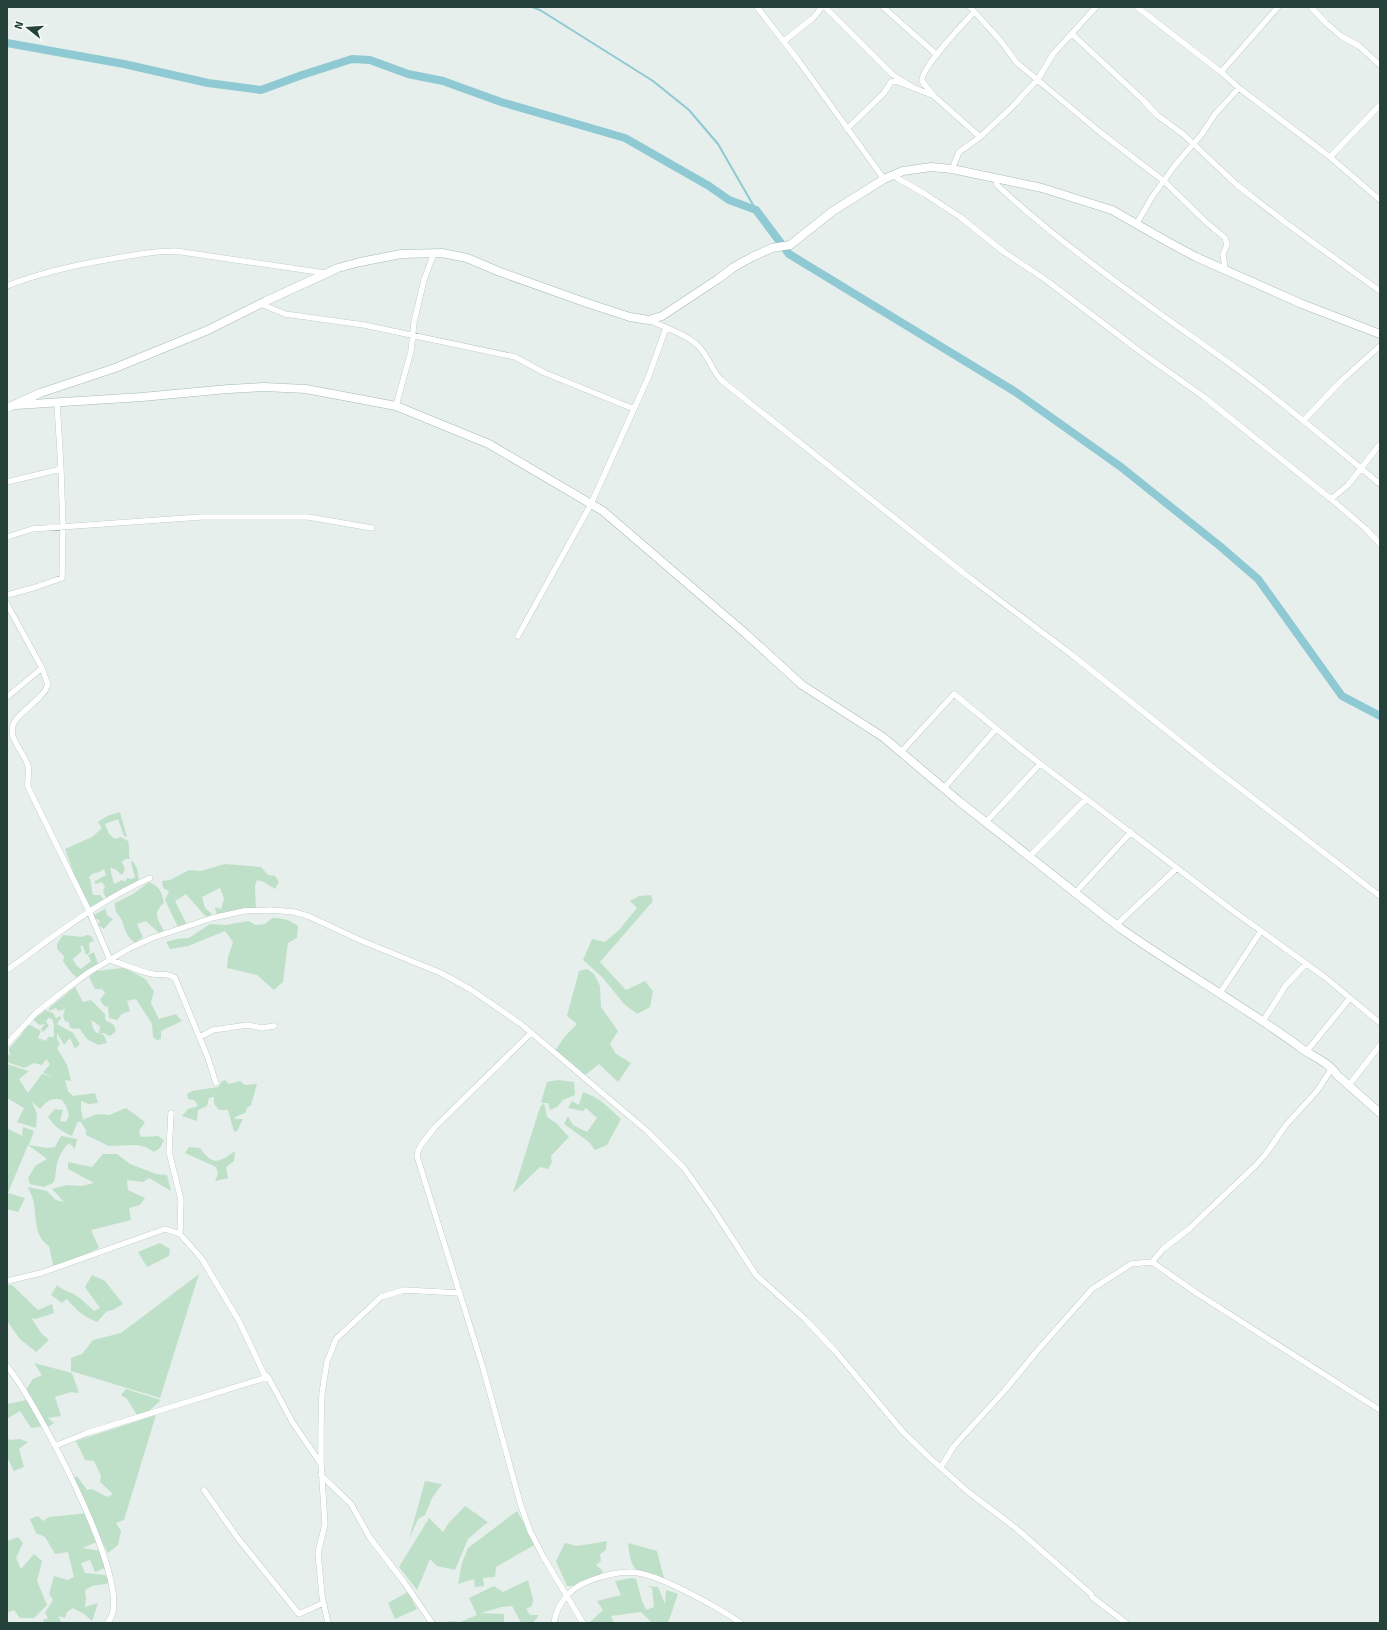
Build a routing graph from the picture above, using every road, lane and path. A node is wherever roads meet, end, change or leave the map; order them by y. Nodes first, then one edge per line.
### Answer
1 (757, 7) edge
2 (824, 7) edge
3 (883, 7) edge
4 (1096, 7) edge
5 (1137, 7) edge
6 (1278, 7) edge
7 (1311, 7) edge
8 (972, 9) edge
9 (1072, 34) junction
10 (784, 41) junction
11 (937, 55) junction
12 (1380, 65) edge
13 (1221, 72) junction
14 (1038, 79) junction
15 (910, 86) junction
16 (1239, 88) junction
17 (934, 96) junction
18 (1380, 105) edge
19 (847, 129) junction
20 (980, 137) junction
21 (1193, 144) junction
22 (1330, 157) junction
23 (952, 169) junction
24 (896, 174) junction
25 (996, 178) junction
26 (884, 179) junction
27 (1165, 182) junction
28 (1380, 200) edge
29 (1137, 223) junction
30 (434, 254) junction
31 (1225, 269) junction
32 (325, 274) junction
33 (7, 286) edge
34 (1380, 291) edge
35 (261, 304) junction
36 (649, 320) junction
37 (666, 328) junction
38 (413, 334) junction
39 (1380, 334) edge
40 (1380, 346) edge
41 (57, 403) junction
42 (16, 405) junction
43 (396, 406) junction
44 (7, 408) edge
45 (634, 409) junction
46 (1304, 420) junction
47 (1380, 444) edge
48 (1361, 468) junction
49 (62, 469) junction
50 (7, 482) edge
51 (1380, 484) edge
52 (1331, 499) junction
53 (591, 504) junction
54 (63, 526) junction
55 (372, 528) dead end
56 (7, 537) edge
57 (1380, 544) edge
58 (7, 595) edge
59 (7, 604) edge
60 (518, 636) dead end
61 (42, 668) junction
62 (7, 698) edge
63 (996, 729) junction
64 (901, 752) junction
65 (1040, 764) junction
66 (944, 788) junction
67 (1086, 799) junction
68 (986, 822) junction
69 (1131, 832) junction
70 (1029, 857) junction
71 (1176, 868) junction
72 (150, 878) dead end
73 (1075, 893) junction
74 (1380, 896) edge
75 (89, 911) junction
76 (1116, 925) junction
77 (1261, 931) junction
78 (110, 960) junction
79 (1306, 964) junction
80 (7, 970) edge
81 (1220, 993) junction
82 (1350, 998) junction
83 (1263, 1021) junction
84 (1380, 1023) edge
85 (274, 1026) dead end
86 (531, 1033) junction
87 (200, 1037) junction
88 (7, 1044) edge
89 (1380, 1045) edge
90 (1306, 1052) junction
91 (1332, 1068) junction
92 (216, 1083) dead end
93 (1349, 1085) junction
94 (171, 1112) dead end
95 (1380, 1113) edge
96 (180, 1234) junction
97 (1152, 1262) junction
98 (7, 1281) edge
99 (459, 1293) junction
100 (7, 1366) edge
101 (268, 1377) junction
102 (1380, 1410) edge
103 (54, 1446) junction
104 (321, 1464) junction
105 (941, 1467) junction
106 (321, 1475) junction
107 (204, 1490) dead end
108 (566, 1596) junction
109 (323, 1602) junction
110 (108, 1623) edge
111 (328, 1623) edge
112 (432, 1623) edge
113 (554, 1623) edge
114 (583, 1623) edge
115 (741, 1623) edge
116 (1126, 1623) edge

1 - 10 street
2 - 10 street
2 - 15 street
3 - 11 street
4 - 9 street
5 - 13 street
6 - 13 street
7 - 12 street
8 - 11 street
8 - 14 street
9 - 14 street
9 - 21 street
10 - 19 street
11 - 17 street
13 - 16 street
14 - 20 street
14 - 27 street
15 - 17 street
15 - 19 street
16 - 21 street
16 - 22 street
17 - 20 street
18 - 22 street
19 - 26 street
20 - 23 street
21 - 27 street
21 - 34 street
22 - 28 street
23 - 24 main road
23 - 25 main road
24 - 26 main road
24 - 52 street
25 - 29 main road
25 - 46 street
26 - 36 main road
27 - 29 street
27 - 31 street
29 - 31 main road
30 - 32 main road
30 - 36 main road
30 - 38 street
31 - 39 main road
32 - 33 street
32 - 35 main road
35 - 38 street
35 - 42 main road
36 - 37 street
37 - 45 street
37 - 74 street
38 - 43 street
38 - 45 street
40 - 46 street
41 - 42 main road
41 - 43 main road
41 - 49 street
42 - 44 main road
43 - 53 main road
45 - 53 street
46 - 48 street
47 - 48 street
48 - 51 street
48 - 52 street
49 - 50 street
49 - 54 street
52 - 57 street
53 - 60 street
53 - 64 main road
54 - 55 street
54 - 56 street
54 - 58 street
59 - 61 street
61 - 62 street
61 - 75 street
63 - 64 street
63 - 65 street
63 - 66 street
64 - 66 main road
65 - 67 street
65 - 68 street
66 - 68 main road
67 - 69 street
67 - 70 street
68 - 70 main road
69 - 71 street
69 - 73 street
70 - 73 main road
71 - 76 street
71 - 77 street
72 - 75 street
73 - 76 main road
75 - 78 street
75 - 80 street
76 - 81 main road
77 - 79 street
77 - 81 street
78 - 86 street
78 - 87 street
78 - 88 street
79 - 82 street
79 - 83 street
81 - 83 main road
82 - 84 street
82 - 90 street
83 - 90 main road
85 - 87 street
86 - 99 street
86 - 105 street
87 - 92 street
89 - 93 street
90 - 91 main road
91 - 93 main road
91 - 97 street
93 - 95 main road
94 - 96 street
96 - 98 street
96 - 101 street
97 - 102 street
97 - 105 street
99 - 104 street
99 - 108 street
100 - 103 street
101 - 103 street
101 - 104 street
103 - 110 street
104 - 106 street
105 - 116 street
106 - 109 street
106 - 112 street
107 - 109 street
108 - 113 street
108 - 114 street
108 - 115 street
109 - 111 street

